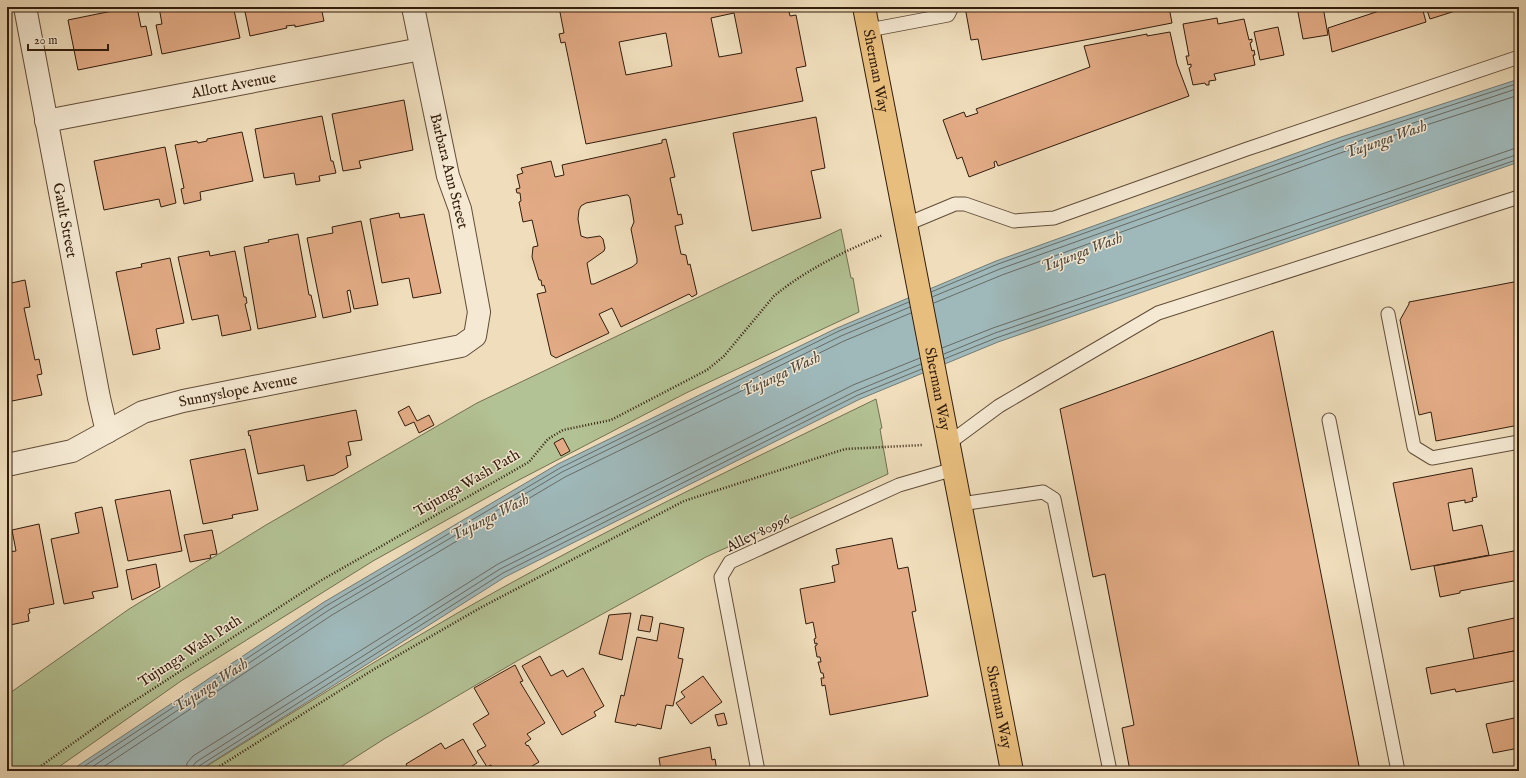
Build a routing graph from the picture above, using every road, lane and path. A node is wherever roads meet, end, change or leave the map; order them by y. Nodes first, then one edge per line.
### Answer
1 (24, 7) edge
2 (413, 7) edge
3 (864, 7) edge
4 (952, 7) edge
5 (869, 30) junction
6 (421, 49) junction
7 (1519, 57) edge
8 (46, 121) junction
9 (1519, 197) edge
10 (907, 224) junction
11 (1388, 314) dead end
12 (475, 336) joint
13 (1329, 420) dead end
14 (107, 432) junction
15 (1519, 442) edge
16 (949, 443) junction
17 (7, 465) edge
18 (954, 469) junction
19 (961, 504) junction
20 (34, 771) edge
21 (212, 771) edge
22 (758, 771) edge
23 (1012, 771) edge
24 (1110, 771) edge
25 (1398, 771) edge

1 - 8 street, Gault Street
2 - 6 street, Barbara Ann Street
3 - 5 main road, Sherman Way
4 - 5 lane
5 - 10 main road, Sherman Way
6 - 8 street, Allott Avenue
6 - 12 street, Barbara Ann Street
7 - 10 lane
8 - 14 street, Gault Street
9 - 16 lane
10 - 16 main road, Sherman Way
10 - 20 path, Tujunga Wash Path
11 - 15 lane
12 - 14 street, Sunnyslope Avenue
13 - 25 lane
14 - 17 street, Sunnyslope Avenue
16 - 18 main road, Sherman Way
16 - 21 path
18 - 19 main road, Sherman Way
18 - 22 lane, Alley 80996
19 - 23 main road, Sherman Way
19 - 24 lane

